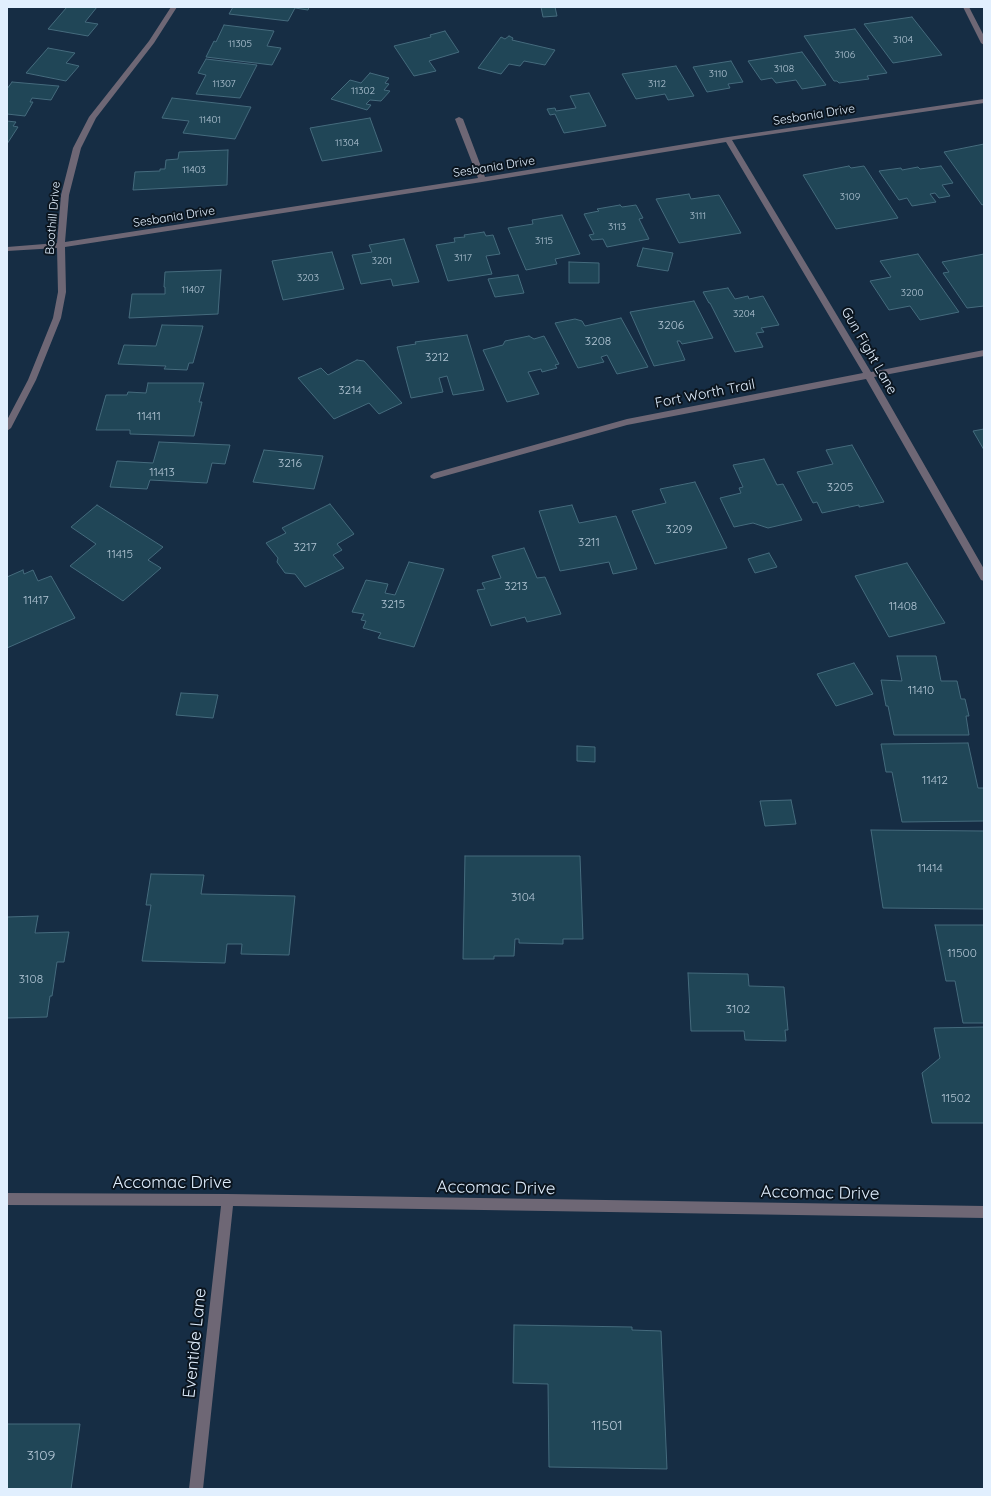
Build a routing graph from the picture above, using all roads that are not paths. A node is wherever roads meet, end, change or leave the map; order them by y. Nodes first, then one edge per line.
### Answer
1 (174, 7) edge
2 (966, 7) edge
3 (984, 43) edge
4 (984, 101) edge
5 (459, 119) dead end
6 (728, 139) junction
7 (482, 180) junction
8 (61, 245) junction
9 (7, 250) edge
10 (984, 353) edge
11 (869, 376) junction
12 (7, 428) edge
13 (434, 476) dead end
14 (984, 576) edge
15 (7, 1199) edge
16 (228, 1200) junction
17 (984, 1212) edge
18 (196, 1489) edge

1 - 8 street, Boothill Drive
2 - 3 street
4 - 6 street, Sesbania Drive
5 - 7 street
6 - 7 street, Sesbania Drive
6 - 11 street, Gun Fight Lane
7 - 8 street, Sesbania Drive
8 - 9 street, Sesbania Drive
8 - 12 street, Boothill Drive
10 - 11 street, Fort Worth Trail
11 - 13 street, Fort Worth Trail
11 - 14 street, Gun Fight Lane
15 - 16 street, Accomac Drive
16 - 17 street, Accomac Drive
16 - 18 street, Eventide Lane

